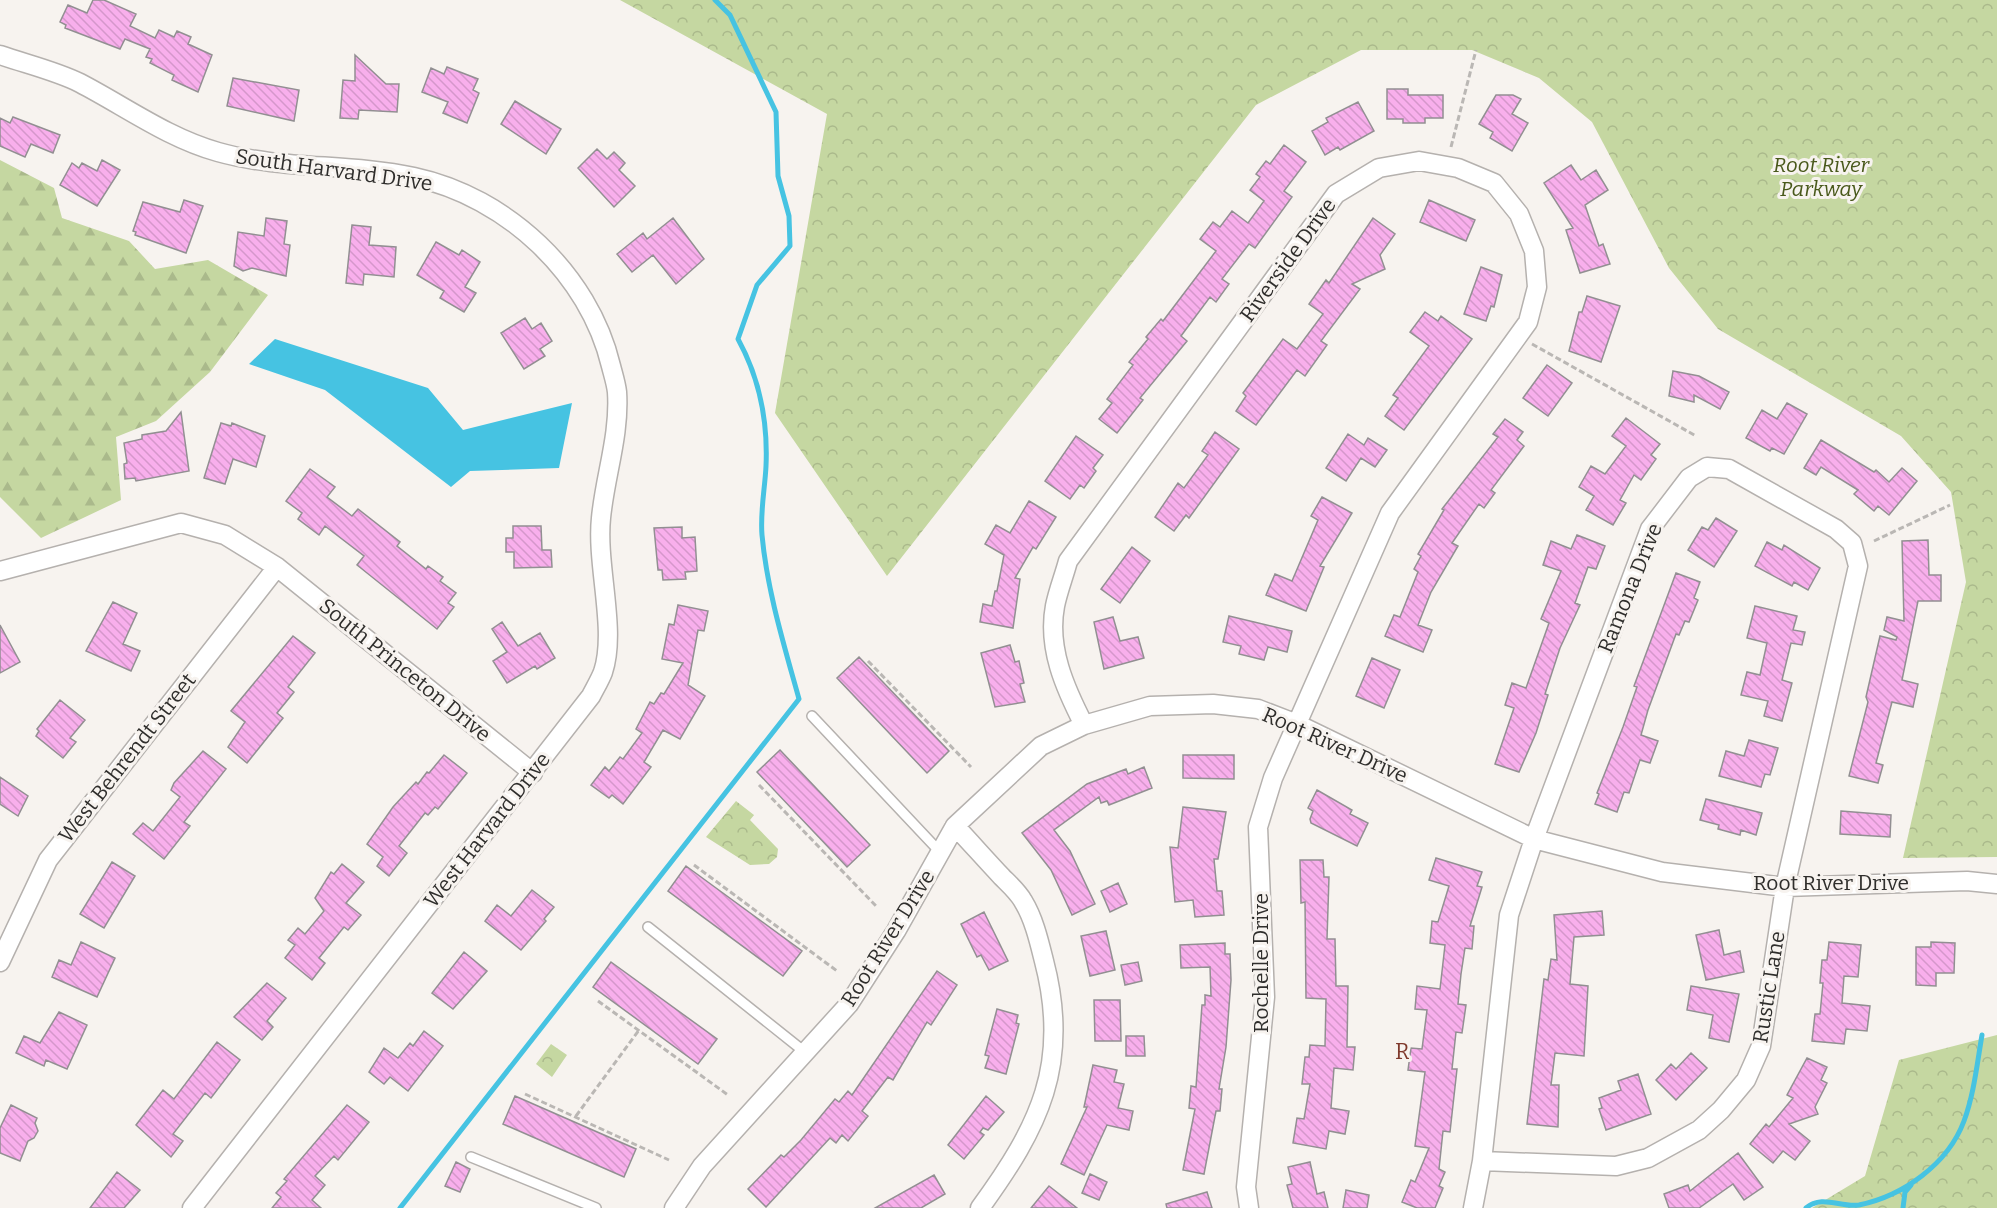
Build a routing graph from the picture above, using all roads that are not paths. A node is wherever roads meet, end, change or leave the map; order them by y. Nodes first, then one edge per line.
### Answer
1 (0, 55) edge
2 (617, 391) joint
3 (277, 567) junction
4 (0, 571) edge
5 (812, 716) dead end
6 (1297, 723) junction
7 (1084, 725) junction
8 (533, 772) junction
9 (955, 826) junction
10 (1534, 839) junction
11 (940, 852) junction
12 (1997, 884) edge
13 (1785, 886) junction
14 (648, 927) dead end
15 (0, 962) edge
16 (806, 1053) junction
17 (471, 1157) dead end
18 (1482, 1161) junction
19 (192, 1208) edge
20 (596, 1208) edge
21 (674, 1208) edge
22 (980, 1208) edge
23 (1249, 1208) edge
24 (1473, 1208) edge

1 - 2 street, South Harvard Drive
2 - 8 street, West Harvard Drive
3 - 4 street, South Princeton Drive
3 - 8 street, South Princeton Drive
3 - 15 street, West Behrendt Street
5 - 11 lane
6 - 7 street, Root River Drive
6 - 7 street, Riverside Drive
6 - 10 street, Root River Drive
6 - 23 street, Rochelle Drive
7 - 9 street, Root River Drive
8 - 19 street, West Harvard Drive
9 - 11 street, Root River Drive
9 - 22 street
10 - 13 street, Root River Drive
10 - 13 street, Ramona Drive
10 - 18 street
11 - 16 street, Root River Drive
12 - 13 street, Root River Drive
13 - 18 street, Rustic Lane
14 - 16 lane
16 - 21 street, Root River Drive
17 - 20 lane
18 - 24 street

